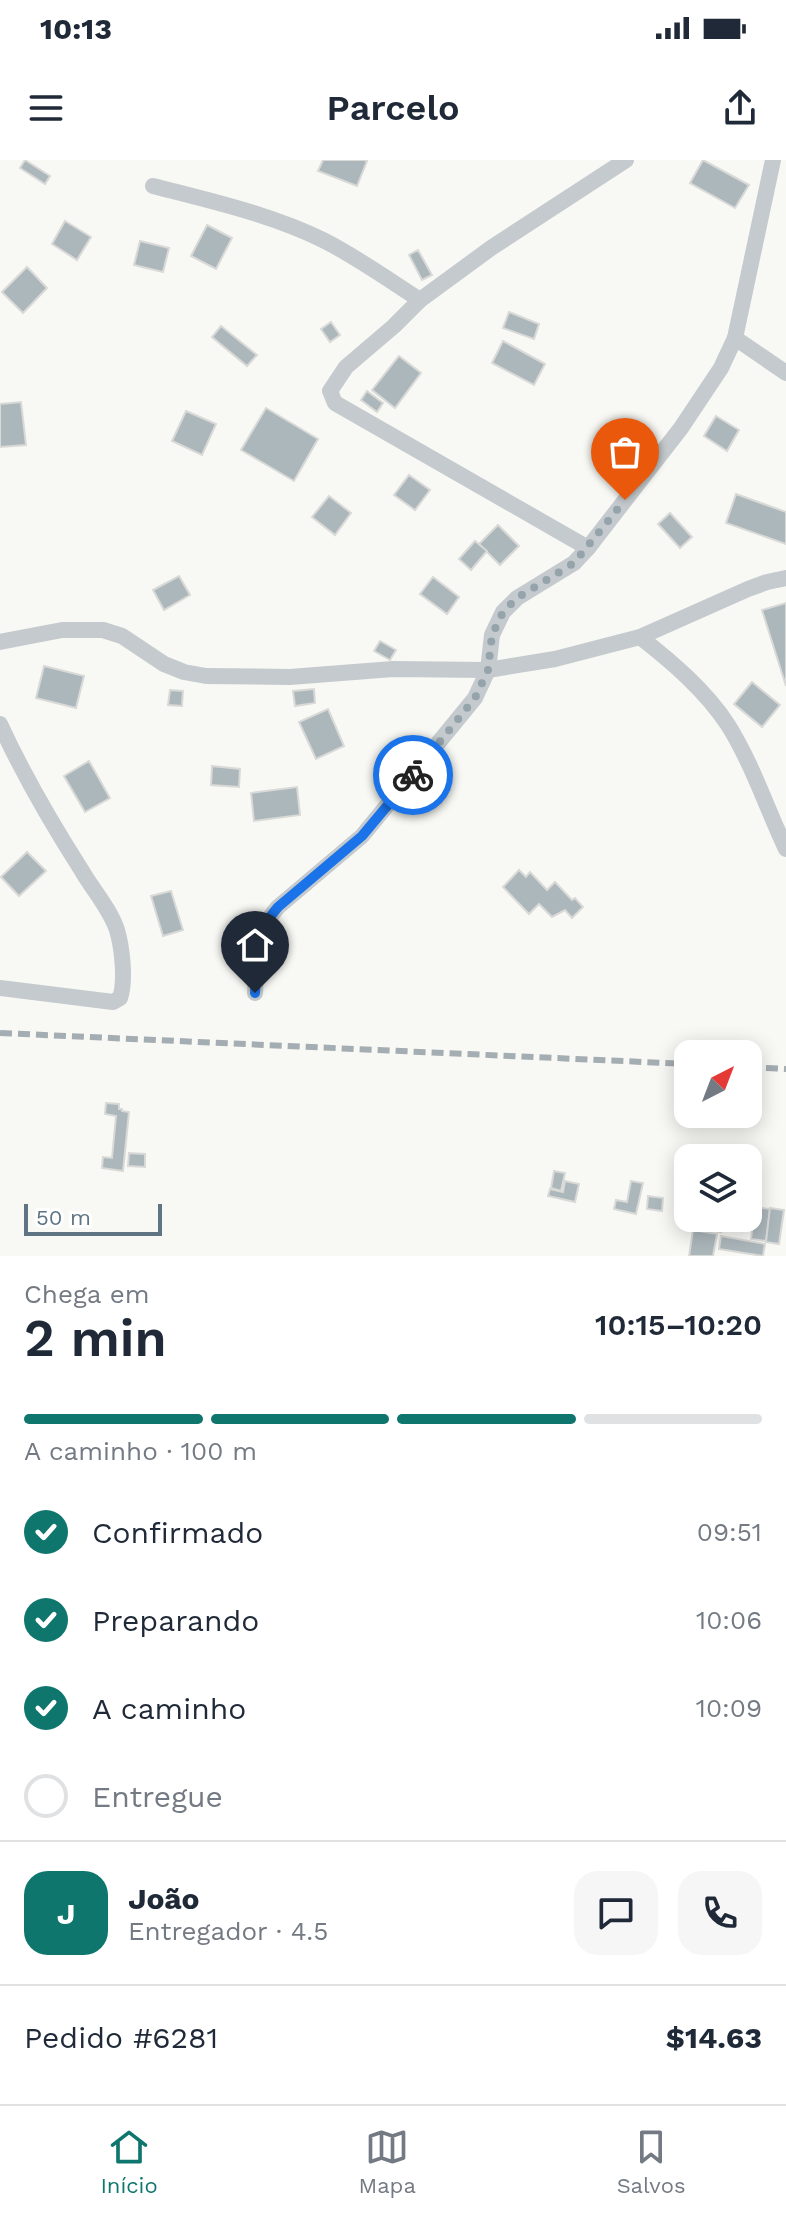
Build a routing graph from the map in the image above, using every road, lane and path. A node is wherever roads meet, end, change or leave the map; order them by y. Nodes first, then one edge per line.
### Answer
1 (626, 160) edge
2 (773, 160) edge
3 (153, 186) dead end
4 (420, 300) junction
5 (735, 338) junction
6 (786, 373) edge
7 (588, 548) junction
8 (786, 578) edge
9 (640, 637) junction
10 (0, 642) edge
11 (488, 670) junction
12 (0, 724) edge
13 (786, 849) edge
14 (0, 988) edge
15 (255, 993) dead end

1 - 4 street
2 - 5 street
3 - 4 street
4 - 7 street
5 - 6 street
5 - 7 street
7 - 11 street
8 - 9 street
9 - 11 street
9 - 13 street
10 - 11 street
11 - 15 street
12 - 14 street

